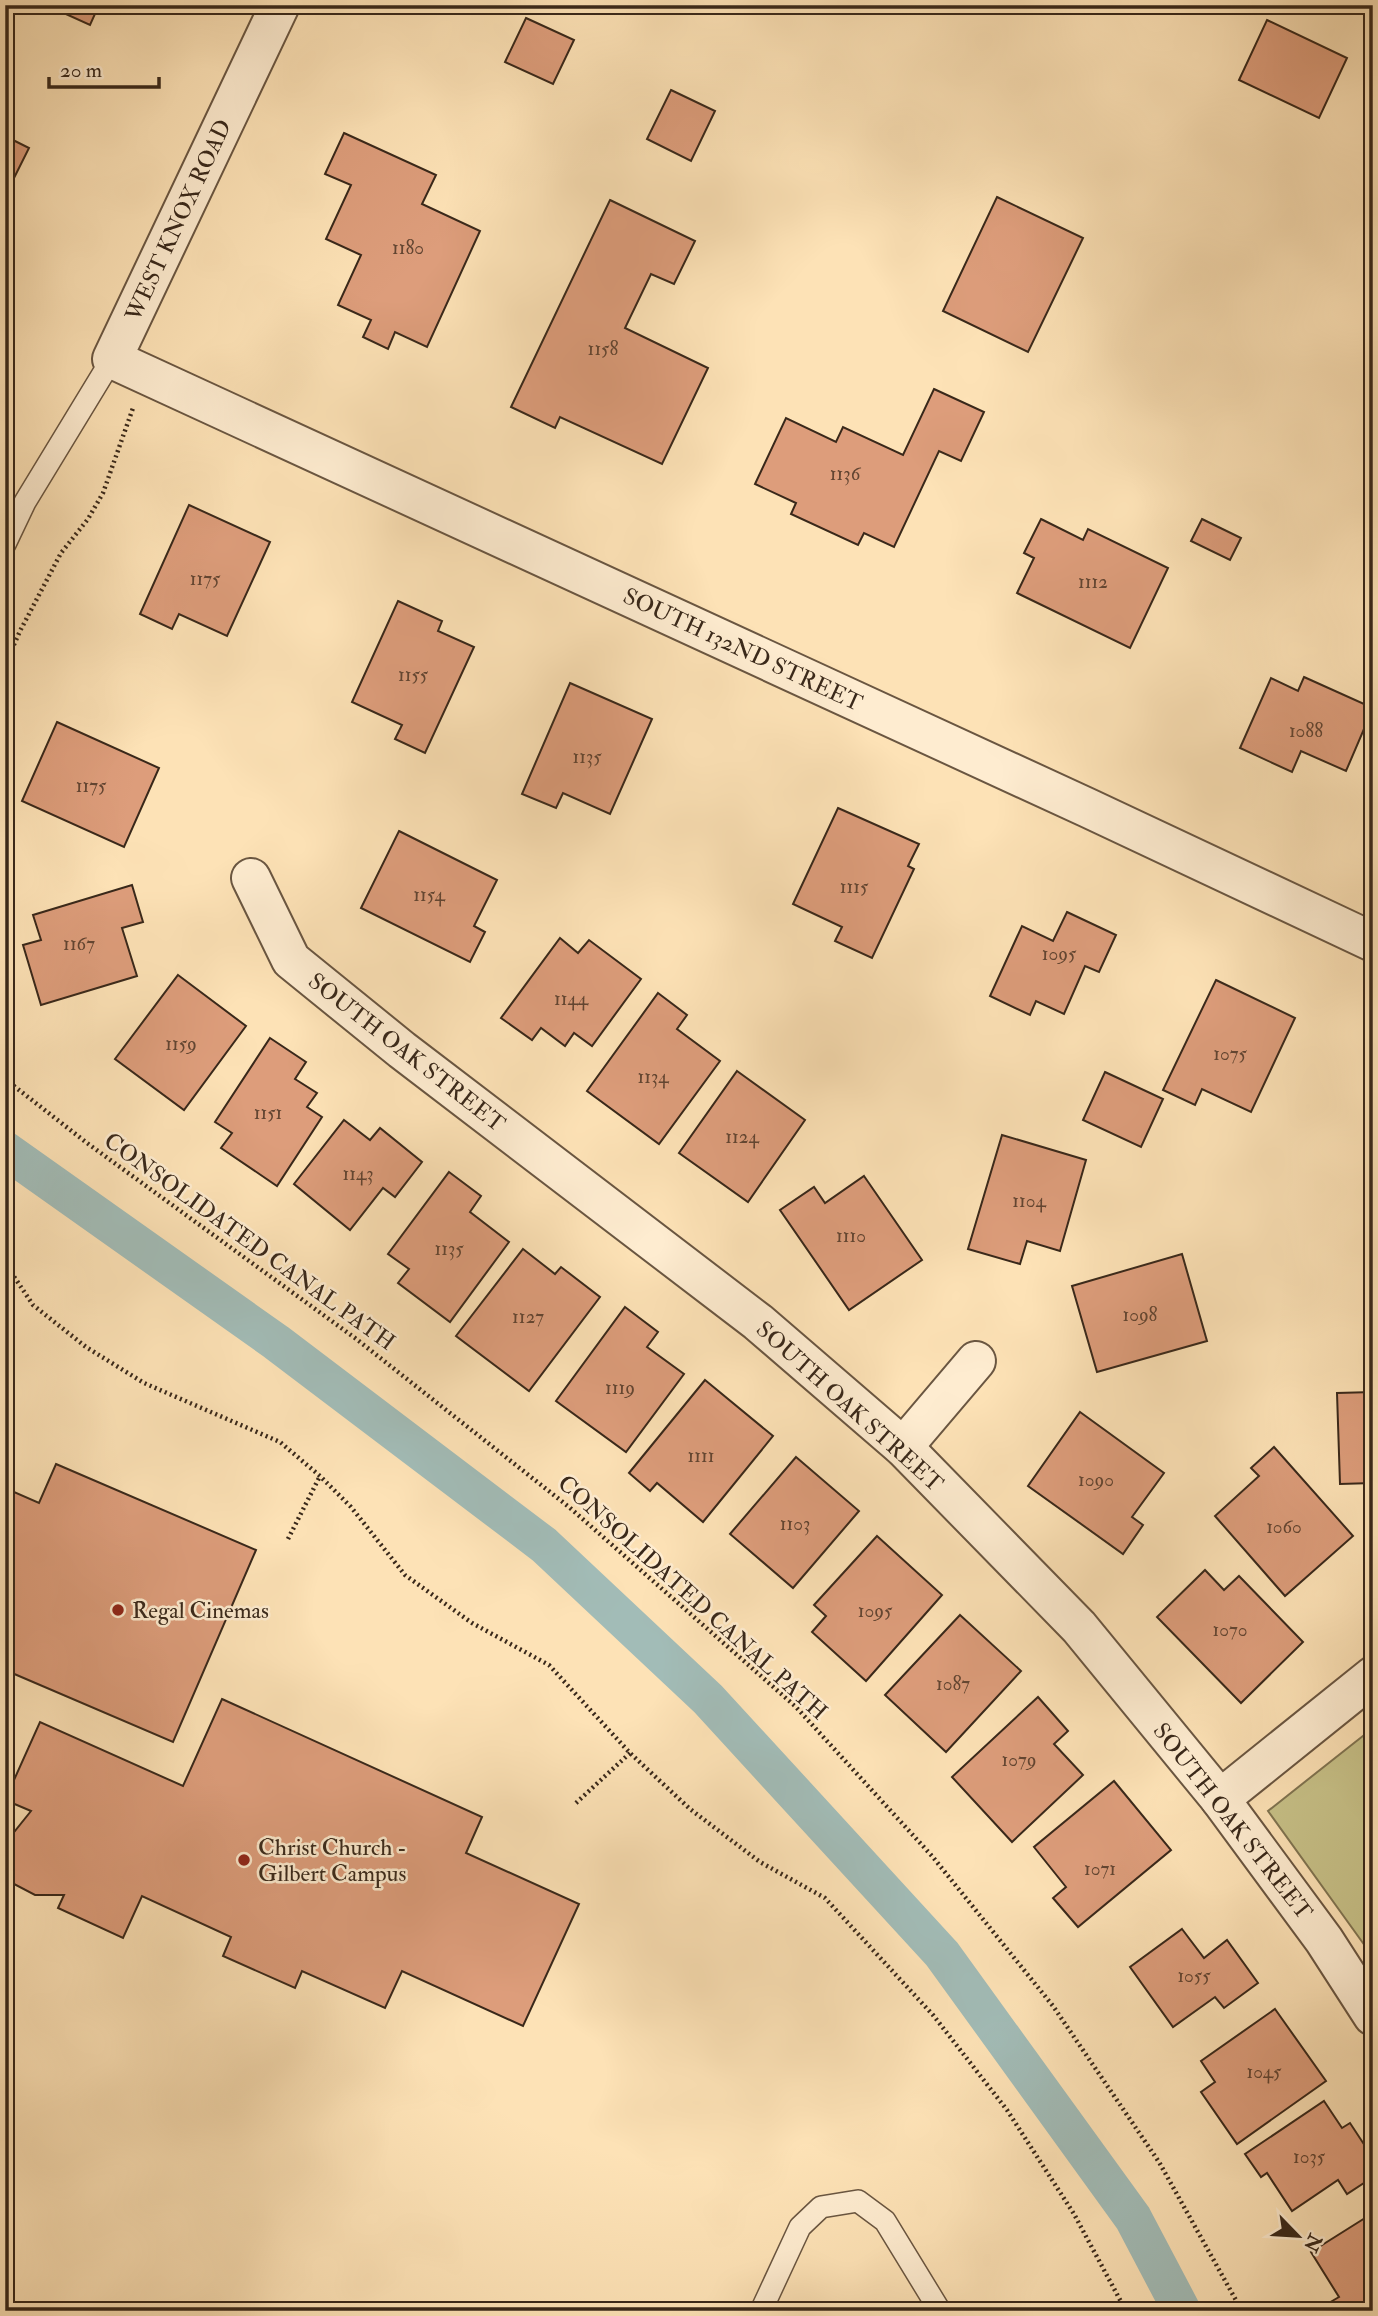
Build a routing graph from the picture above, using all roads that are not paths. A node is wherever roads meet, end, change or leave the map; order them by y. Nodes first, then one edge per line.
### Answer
1 (280, 5) edge
2 (128, 366) junction
3 (5, 544) edge
4 (251, 878) dead end
5 (1373, 942) edge
6 (976, 1361) dead end
7 (903, 1447) junction
8 (1373, 1676) edge
9 (1220, 1800) junction
10 (1373, 2016) edge
11 (761, 2311) edge
12 (940, 2311) edge

1 - 2 street, WEST KNOX ROAD
2 - 3 lane
2 - 5 street, SOUTH 132ND STREET
4 - 7 street, SOUTH OAK STREET
6 - 7 street
7 - 9 street, SOUTH OAK STREET
8 - 9 street
9 - 10 street, SOUTH OAK STREET
11 - 12 lane

